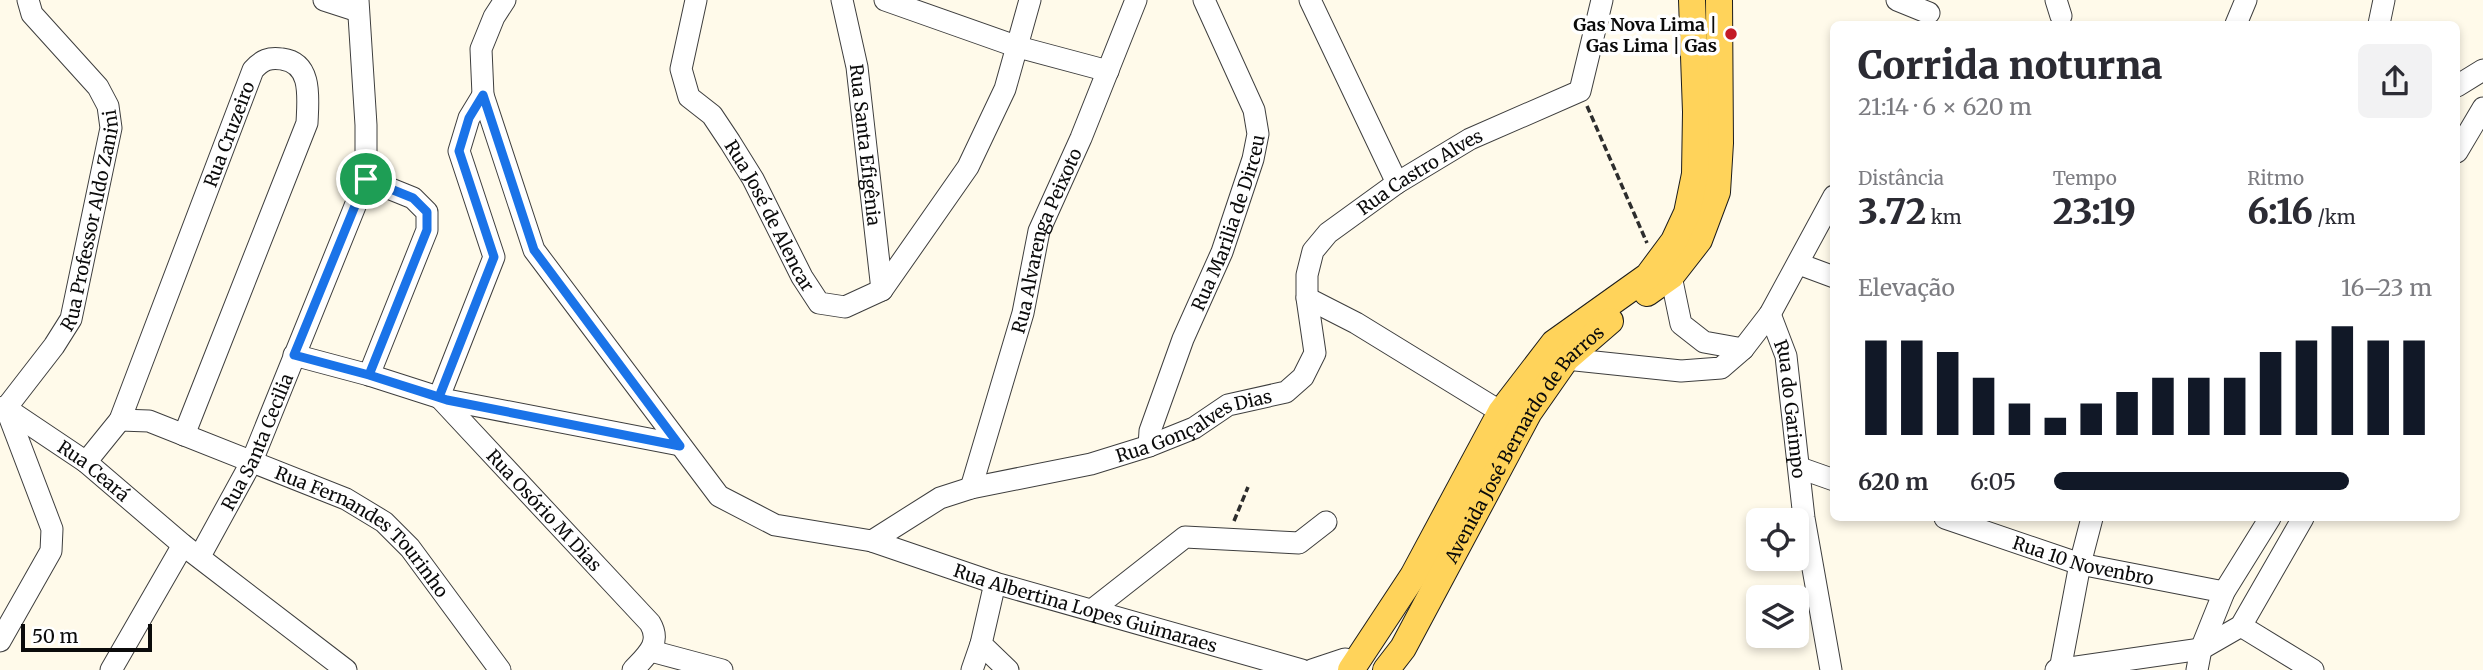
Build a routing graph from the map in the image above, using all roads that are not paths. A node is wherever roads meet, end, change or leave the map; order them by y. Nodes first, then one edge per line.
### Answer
1 (28, 0) edge
2 (324, 0) edge
3 (505, 0) edge
4 (696, 0) edge
5 (842, 0) edge
6 (886, 0) edge
7 (1030, 0) edge
8 (1136, 0) edge
9 (1204, 0) edge
10 (1310, 0) edge
11 (1602, 0) edge
12 (1692, 0) edge
13 (1719, 0) edge
14 (1897, 0) edge
15 (2246, 0) edge
16 (2384, 0) edge
17 (358, 5) edge
18 (1929, 12) edge
19 (2237, 21) edge
20 (2380, 21) edge
21 (1018, 47) junction
22 (2483, 70) edge
23 (1108, 71) junction
24 (2460, 84) edge
25 (483, 95) junction
26 (2483, 108) edge
27 (2460, 147) edge
28 (366, 179) junction
29 (1397, 183) junction
30 (1830, 204) edge
31 (1799, 264) junction
32 (1663, 270) junction
33 (1830, 276) edge
34 (882, 290) junction
35 (1307, 298) junction
36 (1770, 314) junction
37 (1743, 349) junction
38 (294, 355) junction
39 (1566, 359) junction
40 (369, 375) junction
41 (439, 397) junction
42 (3, 406) edge
43 (1501, 412) junction
44 (120, 420) junction
45 (184, 435) junction
46 (680, 446) junction
47 (1149, 446) junction
48 (252, 461) junction
49 (86, 462) junction
50 (1800, 468) junction
51 (1830, 479) edge
52 (971, 488) junction
53 (1954, 521) edge
54 (2091, 521) edge
55 (2268, 521) edge
56 (2301, 521) edge
57 (1326, 522) dead end
58 (872, 541) junction
59 (192, 550) junction
60 (2080, 564) junction
61 (995, 583) junction
62 (2224, 592) junction
63 (1424, 608) junction
64 (1390, 609) junction
65 (1092, 610) junction
66 (2241, 626) junction
67 (0, 640) edge
68 (981, 644) junction
69 (2201, 649) junction
70 (651, 651) junction
71 (1406, 659) edge
72 (2285, 663) edge
73 (1346, 666) edge
74 (1277, 667) edge
75 (111, 670) edge
76 (346, 670) edge
77 (500, 670) edge
78 (633, 670) edge
79 (722, 670) edge
80 (972, 670) edge
81 (1008, 670) edge
82 (1302, 670) edge
83 (1312, 670) edge
84 (1386, 670) edge
85 (1831, 670) edge
86 (2059, 670) edge
87 (2197, 670) edge
88 (2313, 670) edge

1 - 42 street, Rua Professor Aldo Zanini
2 - 17 street
3 - 25 street
4 - 34 street, Rua José de Alencar
5 - 34 street, Rua Santa Efigênia
6 - 21 street
7 - 21 street
8 - 23 street, Rua Alvarenga Peixoto
9 - 47 street, Rua Marilia de Dirceu
10 - 29 street
11 - 29 street, Rua Castro Alves
12 - 32 main road, Avenida José Bernardo de Barros
13 - 32 main road, Avenida José Bernardo de Barros
14 - 18 street
15 - 19 street
16 - 20 street
17 - 28 street, Rua Santa Cecilia
21 - 23 street
21 - 34 street
22 - 24 street
23 - 52 street, Rua Alvarenga Peixoto
25 - 41 street
25 - 46 street, Rua Albertina Lopes Guimaraes
26 - 27 street
28 - 38 street, Rua Santa Cecilia
28 - 40 street
29 - 35 street, Rua Castro Alves
30 - 31 street
31 - 33 street
31 - 36 street
32 - 37 street
32 - 39 main road, Avenida José Bernardo de Barros
32 - 43 main road, Avenida José Bernardo de Barros
35 - 43 street
35 - 47 street, Rua Gonçalves Dias
36 - 37 street
36 - 50 street, Rua do Garimpo
37 - 39 street
38 - 40 street
38 - 48 street, Rua Santa Cecilia
39 - 63 main road, Avenida José Bernardo de Barros
40 - 41 street
41 - 46 street
41 - 70 street, Rua Osório M Dias
42 - 49 street, Rua Ceará
42 - 67 street
43 - 64 main road, Avenida José Bernardo de Barros
44 - 45 street, Rua Fernandes Tourinho
44 - 45 street, Rua Cruzeiro
44 - 49 street
45 - 48 street, Rua Fernandes Tourinho
46 - 58 street, Rua Albertina Lopes Guimaraes
47 - 52 street, Rua Gonçalves Dias
48 - 59 street, Rua Santa Cecilia
48 - 77 street, Rua Fernandes Tourinho
49 - 59 street, Rua Ceará
50 - 51 street
50 - 85 street, Rua do Garimpo
52 - 58 street, Rua Gonçalves Dias
53 - 60 street, Rua 10 Novenbro
54 - 60 street
55 - 62 street
56 - 66 street
57 - 65 street
58 - 61 street, Rua Albertina Lopes Guimaraes
59 - 75 street, Rua Santa Cecilia
59 - 76 street, Rua Ceará
60 - 62 street, Rua 10 Novenbro
60 - 86 street
61 - 65 street, Rua Albertina Lopes Guimaraes
61 - 68 street
62 - 69 street
63 - 64 street
63 - 71 main road, Avenida José Bernardo de Barros
64 - 73 main road, Avenida José Bernardo de Barros
65 - 74 street, Rua Albertina Lopes Guimaraes
66 - 69 street
66 - 72 street
68 - 80 street
68 - 81 street
69 - 86 street
69 - 87 street
70 - 78 street
70 - 79 street
71 - 84 main road, Avenida José Bernardo de Barros
72 - 88 street
73 - 83 street
74 - 82 street, Rua Albertina Lopes Guimaraes

